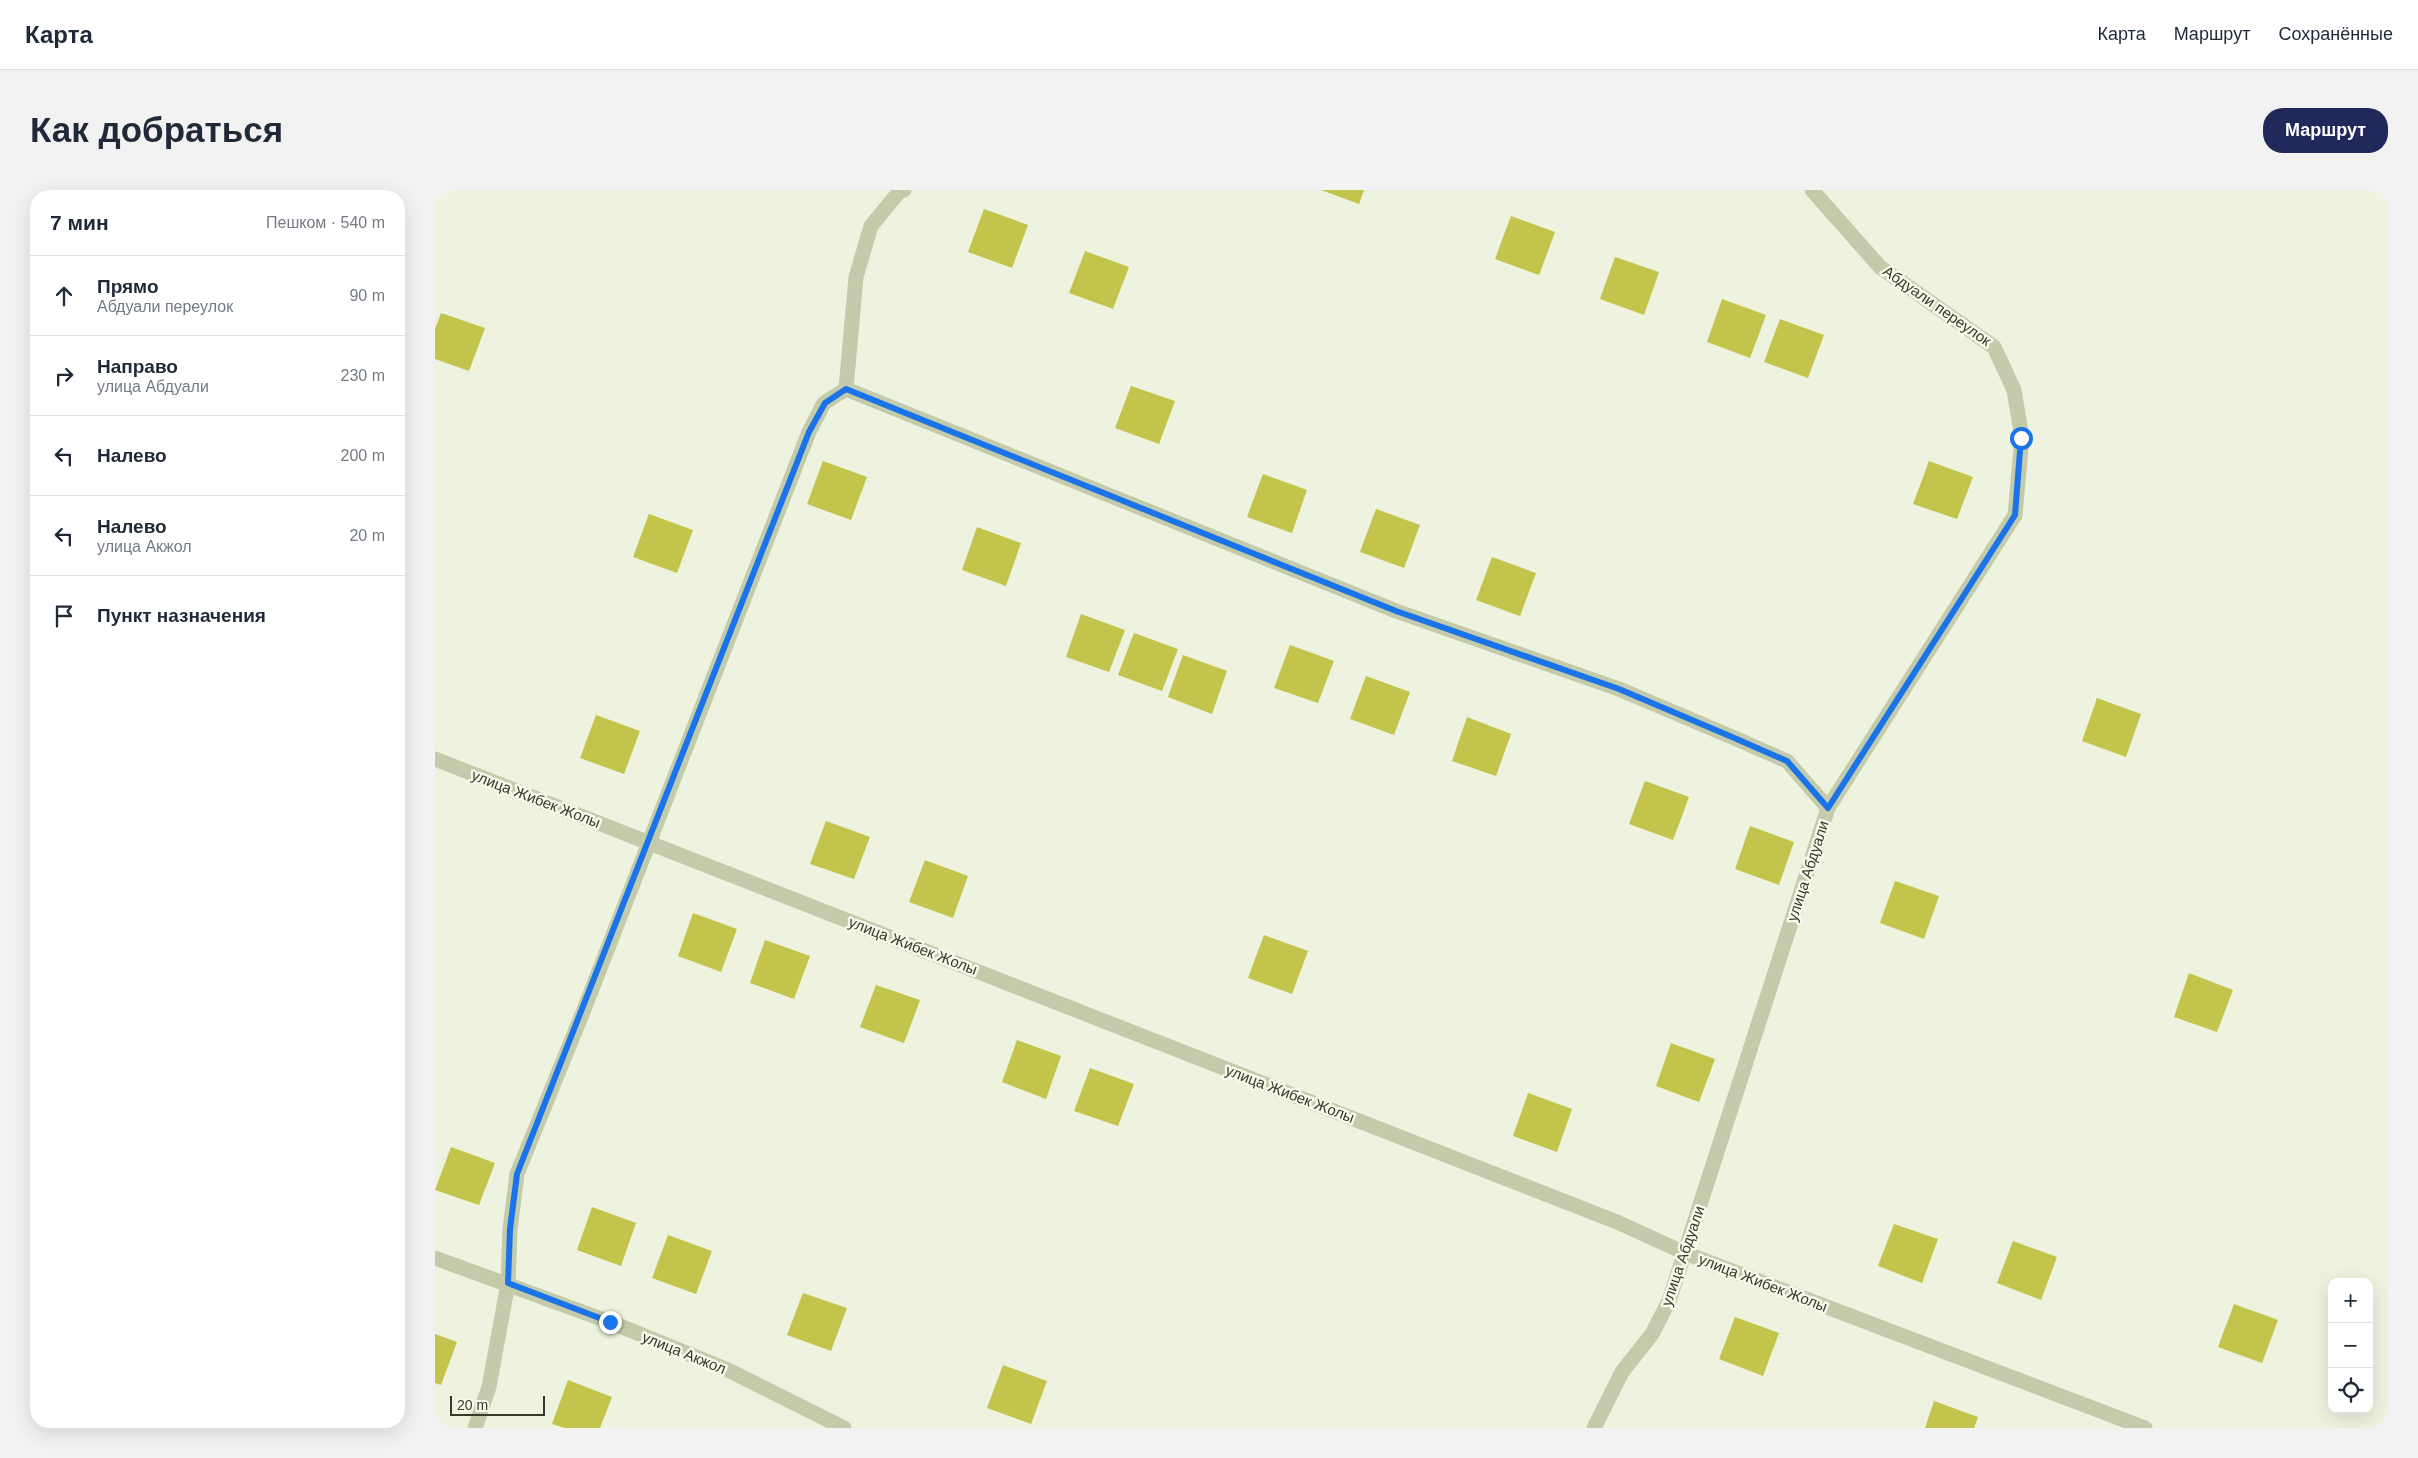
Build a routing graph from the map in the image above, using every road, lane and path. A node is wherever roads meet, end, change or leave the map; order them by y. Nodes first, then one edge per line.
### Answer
1 (904, 190) edge
2 (1812, 190) edge
3 (846, 389) junction
4 (435, 759) edge
5 (1828, 808) junction
6 (648, 843) junction
7 (1685, 1253) junction
8 (435, 1258) edge
9 (508, 1283) junction
10 (475, 1428) edge
11 (845, 1428) edge
12 (1594, 1428) edge
13 (2145, 1428) edge

1 - 3 street
2 - 5 street, Абдуали переулок
3 - 5 street, улица Абдуали
3 - 6 street
4 - 6 street, улица Жибек Жолы
5 - 7 street, улица Абдуали
6 - 7 street, улица Жибек Жолы
6 - 9 street
7 - 12 street, улица Абдуали
7 - 13 street, улица Жибек Жолы
8 - 9 street, улица Акжол
9 - 10 street
9 - 11 street, улица Акжол

